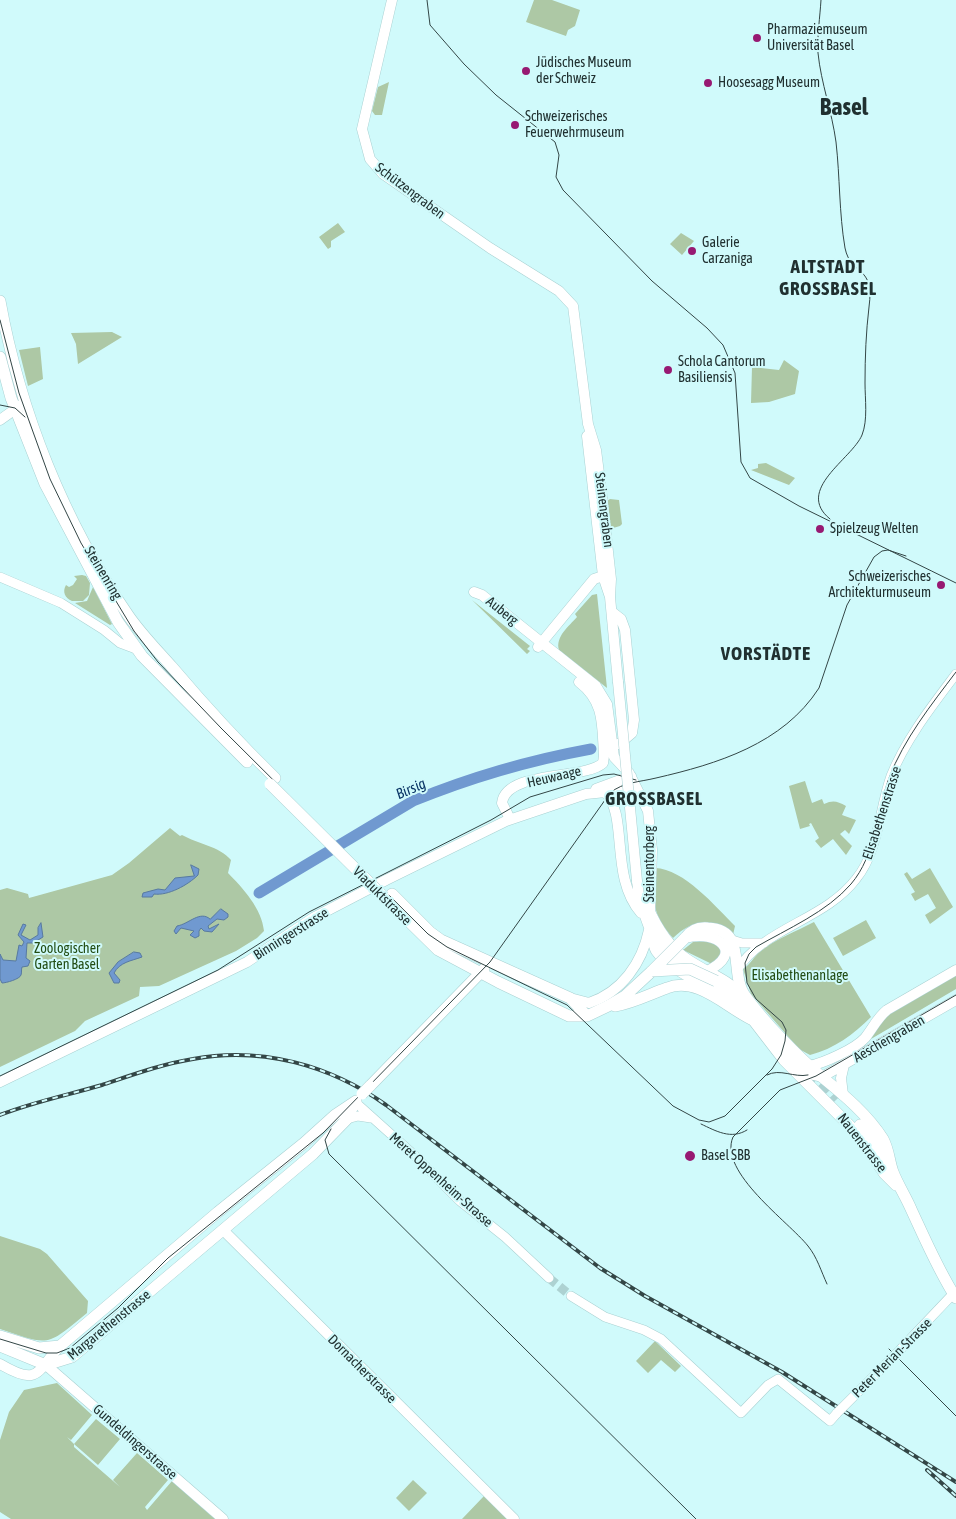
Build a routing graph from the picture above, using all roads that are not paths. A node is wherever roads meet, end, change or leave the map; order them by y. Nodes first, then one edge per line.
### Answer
1 (392, 0) edge
2 (554, 288) joint
3 (0, 301) edge
4 (0, 357) edge
5 (21, 404) junction
6 (0, 420) edge
7 (0, 576) edge
8 (607, 577) junction
9 (586, 590) junction
10 (608, 595) junction
11 (612, 612) junction
12 (104, 630) junction
13 (128, 636) junction
14 (539, 646) junction
15 (136, 649) junction
16 (956, 674) edge
17 (956, 679) edge
18 (936, 702) junction
19 (214, 723) junction
20 (612, 749) junction
21 (602, 764) joint
22 (630, 776) junction
23 (611, 789) junction
24 (635, 789) junction
25 (510, 819) junction
26 (386, 894) junction
27 (646, 913) junction
28 (650, 931) junction
29 (685, 938) junction
30 (719, 940) junction
31 (764, 943) junction
32 (734, 945) junction
33 (754, 951) junction
34 (491, 962) junction
35 (737, 970) junction
36 (956, 970) edge
37 (651, 972) junction
38 (481, 973) junction
39 (711, 978) junction
40 (744, 996) junction
41 (628, 999) junction
42 (956, 1000) edge
43 (574, 1002) junction
44 (603, 1008) junction
45 (587, 1016) junction
46 (751, 1019) junction
47 (773, 1044) junction
48 (809, 1066) junction
49 (844, 1066) junction
50 (822, 1077) junction
51 (0, 1082) edge
52 (362, 1094) junction
53 (840, 1097) junction
54 (372, 1118) junction
55 (347, 1119) junction
56 (325, 1124) junction
57 (334, 1134) junction
58 (310, 1138) junction
59 (320, 1148) junction
60 (903, 1191) junction
61 (212, 1218) junction
62 (223, 1230) junction
63 (549, 1278) tunnel mouth
64 (571, 1296) tunnel mouth
65 (955, 1296) edge
66 (0, 1336) edge
67 (0, 1346) edge
68 (60, 1346) junction
69 (0, 1364) edge
70 (46, 1365) junction
71 (224, 1519) edge
72 (514, 1519) edge

1 - 2 main road, Schützengraben
2 - 8 main road, Steinengraben
3 - 5 main road
4 - 5 main road
5 - 6 main road
5 - 13 main road, Steinenring
5 - 19 main road, Steinenring
7 - 12 street
8 - 9 main road
8 - 10 main road, Steinengraben
9 - 10 main road
9 - 14 main road
10 - 11 main road, Steinengraben
11 - 20 main road
11 - 27 main road, Steinengraben, bridge
12 - 13 street
12 - 15 street
13 - 15 main road, Steinenring
14 - 14 main road, Auberg
14 - 20 main road, Auberg
14 - 21 main road, Auberg
15 - 19 main road, Steinenring
16 - 18 street, Elisabethenstrasse
17 - 18 street, Elisabethenstrasse
18 - 31 street, Elisabethenstrasse
19 - 26 main road, Viaduktstrasse, bridge
20 - 22 main road, Auberg
21 - 25 main road, Heuwaage
22 - 23 main road
22 - 24 main road, Auberg
23 - 24 main road, Binningerstrasse
23 - 25 main road, Binningerstrasse
23 - 27 main road
24 - 27 main road, Steinentorberg
25 - 51 main road, Binningerstrasse
26 - 34 main road, Viaduktstrasse
26 - 38 main road, Viaduktstrasse
27 - 28 main road
27 - 39 main road
28 - 39 main road
28 - 43 main road
28 - 46 main road
29 - 30 main road
29 - 32 main road
29 - 37 main road, bridge
30 - 32 street
30 - 39 main road
31 - 32 street
31 - 33 street, Elisabethenstrasse
32 - 33 street
32 - 35 main road
33 - 35 street, Elisabethenstrasse
34 - 38 main road
34 - 43 main road, Viaduktstrasse
35 - 40 main road
36 - 48 main road, Aeschengraben
37 - 39 main road, bridge
37 - 41 main road
38 - 45 main road, Viaduktstrasse
38 - 52 main road
39 - 40 main road
39 - 46 main road
40 - 48 main road
41 - 44 main road
41 - 46 main road
42 - 49 main road, Aeschengraben
43 - 44 main road
43 - 45 main road
44 - 45 main road
46 - 47 main road
47 - 50 main road
47 - 60 main road, Nauenstrasse
48 - 50 main road
49 - 50 main road, Aeschengraben
49 - 53 main road
50 - 53 main road, Nauenstrasse
52 - 54 street, Meret Oppenheim-Strasse
52 - 55 main road, Margarethenstrasse
52 - 56 main road, Margarethenstrasse
53 - 60 main road, Nauenstrasse
54 - 55 street
54 - 63 street, Meret Oppenheim-Strasse
55 - 57 main road, Margarethenstrasse
56 - 57 main road
56 - 58 main road, Margarethenstrasse
57 - 59 main road, Margarethenstrasse
58 - 59 main road
58 - 61 main road, Margarethenstrasse
59 - 62 main road, Margarethenstrasse
60 - 65 main road, Nauenstrasse
61 - 62 main road, Dornacherstrasse
61 - 68 main road, Margarethenstrasse
62 - 70 main road, Margarethenstrasse
62 - 72 main road, Dornacherstrasse
64 - 65 street, Peter Merian-Strasse, bridge
66 - 68 main road
67 - 70 main road
68 - 70 main road, Margarethenstrasse
69 - 70 main road
70 - 71 main road, Gundeldingerstrasse

